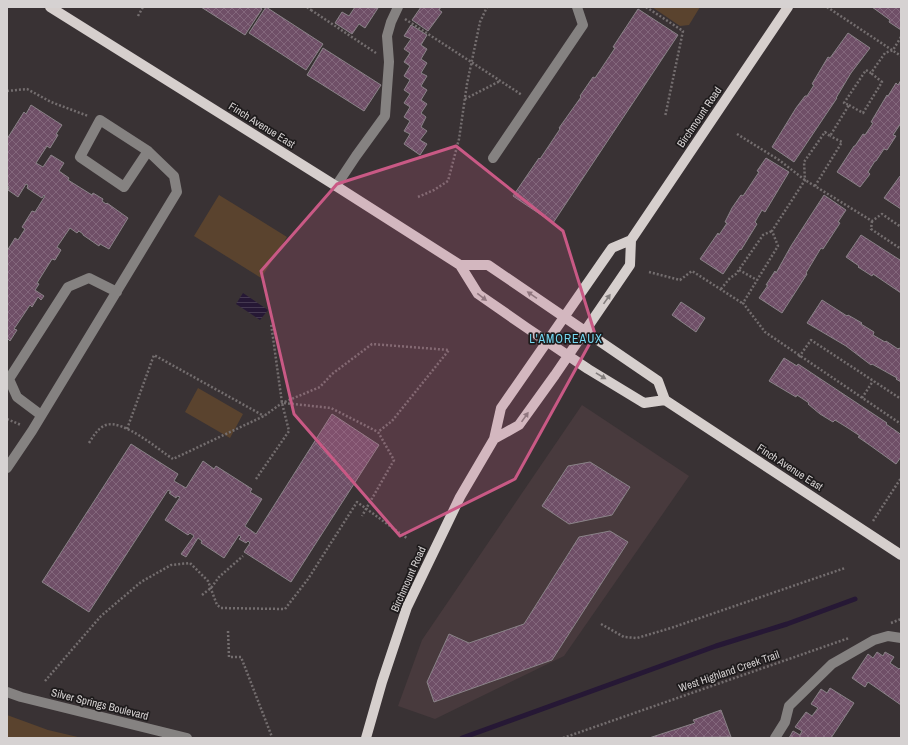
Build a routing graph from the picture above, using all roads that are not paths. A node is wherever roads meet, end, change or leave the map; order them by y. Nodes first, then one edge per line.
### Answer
1 (50, 7) edge
2 (577, 7) edge
3 (788, 7) edge
4 (396, 10) edge
5 (148, 151) junction
6 (493, 158) dead end
7 (336, 186) junction
8 (631, 240) junction
9 (460, 265) junction
10 (117, 292) junction
11 (564, 317) junction
12 (585, 331) junction
13 (547, 341) junction
14 (568, 354) junction
15 (665, 400) junction
16 (41, 416) junction
17 (494, 439) junction
18 (7, 468) edge
19 (901, 555) edge
20 (901, 638) edge
21 (7, 692) edge
22 (187, 738) edge
23 (366, 738) edge
24 (775, 738) edge

1 - 7 main road, Finch Avenue East
2 - 6 street
3 - 8 main road, Birchmount Road
4 - 7 street
5 - 5 street
5 - 10 street
7 - 9 main road, Finch Avenue East
8 - 11 main road, Birchmount Road
12 -> 8 main road
11 -> 9 main road
9 -> 13 main road, Finch Avenue East
10 - 16 street
10 - 16 street
11 - 12 main road
11 - 13 main road, Birchmount Road
12 - 14 main road
12 - 15 main road
13 - 14 main road, Finch Avenue East
13 - 17 main road, Birchmount Road
14 -> 15 main road, Finch Avenue East
17 -> 14 main road
15 - 19 main road, Finch Avenue East
16 - 18 street
17 - 23 main road, Birchmount Road
20 - 24 street
21 - 22 street, Silver Springs Boulevard

